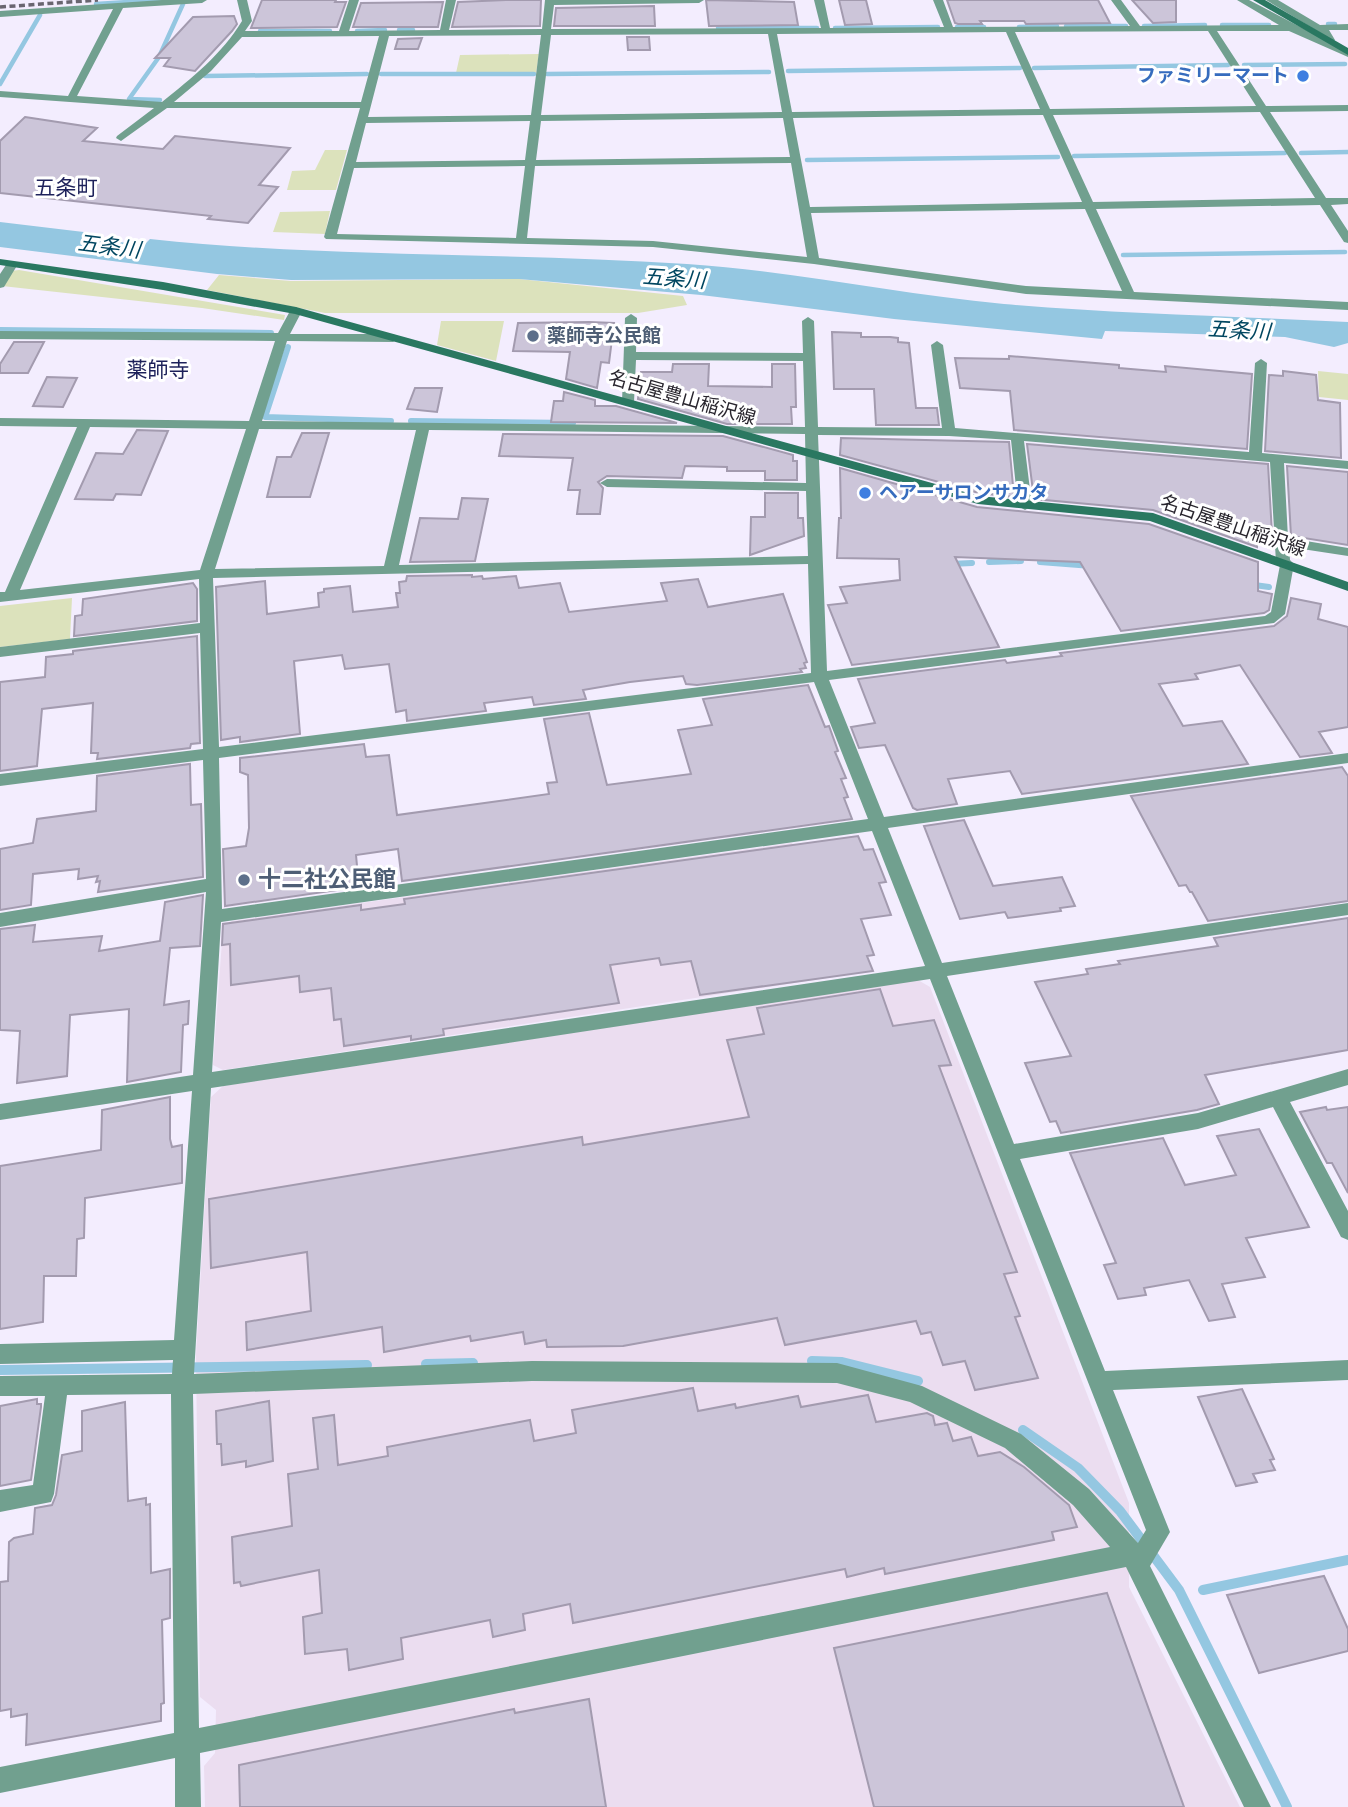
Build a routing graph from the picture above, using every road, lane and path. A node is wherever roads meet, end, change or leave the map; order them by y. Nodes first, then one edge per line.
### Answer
1 (202, 0) edge
2 (242, 0) edge
3 (354, 0) edge
4 (451, 0) edge
5 (819, 0) edge
6 (938, 0) edge
7 (1116, 0) edge
8 (1242, 0) edge
9 (1258, 0) edge
10 (1271, 0) edge
11 (550, 1) edge
12 (120, 5) junction
13 (701, 13) edge
14 (0, 14) edge
15 (1348, 27) edge
16 (1291, 28) junction
17 (1319, 28) junction
18 (949, 29) junction
19 (1009, 29) junction
20 (1137, 29) junction
21 (1211, 29) junction
22 (826, 30) junction
23 (772, 31) junction
24 (547, 32) junction
25 (343, 33) junction
26 (385, 33) junction
27 (444, 33) junction
28 (241, 34) junction
29 (1331, 42) junction
30 (1348, 53) edge
31 (0, 94) edge
32 (71, 99) junction
33 (162, 105) junction
34 (365, 105) junction
35 (1348, 108) edge
36 (1263, 110) junction
37 (1045, 112) junction
38 (789, 116) junction
39 (535, 118) junction
40 (362, 120) junction
41 (121, 138) dead end
42 (796, 160) junction
43 (530, 163) junction
44 (351, 165) junction
45 (1323, 201) junction
46 (1348, 201) edge
47 (1089, 205) junction
48 (806, 210) junction
49 (521, 240) junction
50 (1348, 240) edge
51 (814, 261) junction
52 (6, 263) edge
53 (0, 284) edge
54 (1129, 294) junction
55 (1348, 306) edge
56 (296, 311) junction
57 (631, 318) dead end
58 (808, 321) dead end
59 (0, 335) edge
60 (282, 338) junction
61 (393, 338) junction
62 (937, 345) dead end
63 (629, 356) junction
64 (808, 357) junction
65 (1261, 363) dead end
66 (628, 402) junction
67 (0, 422) edge
68 (85, 423) junction
69 (255, 425) junction
70 (424, 427) junction
71 (723, 429) junction
72 (811, 431) junction
73 (949, 432) junction
74 (1017, 437) junction
75 (813, 456) junction
76 (1255, 456) junction
77 (1277, 458) junction
78 (1348, 465) edge
79 (607, 483) dead end
80 (814, 487) junction
81 (1025, 506) junction
82 (1281, 541) junction
83 (1348, 552) edge
84 (816, 560) junction
85 (1285, 563) junction
86 (391, 568) junction
87 (206, 574) junction
88 (1348, 587) edge
89 (6, 596) edge
90 (209, 627) junction
91 (0, 652) edge
92 (819, 675) junction
93 (211, 755) junction
94 (1348, 758) edge
95 (0, 780) edge
96 (877, 825) junction
97 (215, 884) junction
98 (1348, 909) edge
99 (213, 917) junction
100 (0, 920) edge
101 (934, 971) junction
102 (1348, 1077) edge
103 (202, 1082) junction
104 (1278, 1097) junction
105 (0, 1112) edge
106 (1007, 1153) junction
107 (1348, 1231) edge
108 (184, 1350) junction
109 (0, 1354) edge
110 (1348, 1370) edge
111 (1098, 1381) junction
112 (182, 1384) junction
113 (0, 1386) edge
114 (57, 1386) junction
115 (0, 1501) edge
116 (1134, 1560) junction
117 (188, 1742) junction
118 (0, 1780) edge
119 (188, 1807) edge
120 (1258, 1807) edge

1 - 12 street
2 - 28 street
3 - 25 street
4 - 27 street
5 - 22 street
6 - 18 street
7 - 20 street
8 - 16 street
9 - 29 main road
10 - 17 street
11 - 13 street
11 - 24 street
12 - 14 street
12 - 32 street
13 - 23 street
13 - 24 street
15 - 17 street
16 - 21 street
16 - 30 street
17 - 29 street
18 - 19 street
18 - 22 street
19 - 20 street
19 - 37 street
20 - 21 street
21 - 36 street
22 - 23 street
23 - 38 street
24 - 27 street
24 - 39 street
25 - 26 street
25 - 28 street
26 - 27 street
26 - 34 street
28 - 33 street
29 - 30 main road
31 - 32 street
32 - 33 street
33 - 34 street
33 - 41 street
34 - 40 street
35 - 36 street
36 - 37 street
36 - 45 street
37 - 38 street
37 - 47 street
38 - 39 street
38 - 42 street
39 - 40 street
39 - 43 street
40 - 44 street
42 - 43 street
42 - 48 street
43 - 44 street
43 - 49 street
44 - 49 street
45 - 46 street
45 - 47 street
45 - 50 street
47 - 48 street
47 - 54 street
48 - 51 street
49 - 51 street
51 - 54 street
52 - 53 street
52 - 56 main road, 名古屋豊山稲沢線
54 - 55 street
56 - 60 street
56 - 61 main road, 名古屋豊山稲沢線
57 - 63 street
58 - 64 street
59 - 60 street
60 - 61 street
60 - 69 street
61 - 66 main road, 名古屋豊山稲沢線
62 - 73 street
63 - 64 street
63 - 66 street
64 - 72 street
65 - 76 street
66 - 71 main road, 名古屋豊山稲沢線
67 - 68 street
68 - 69 street
68 - 89 street
69 - 70 street
69 - 87 street
70 - 71 street
70 - 86 street
71 - 72 street
71 - 75 main road, 名古屋豊山稲沢線
72 - 73 street
72 - 75 street
73 - 74 street
74 - 76 street
74 - 81 street
75 - 80 street
75 - 81 main road, 名古屋豊山稲沢線
76 - 77 street
77 - 78 street
77 - 82 street
79 - 80 street
80 - 84 street
81 - 85 main road, 名古屋豊山稲沢線
82 - 83 street
82 - 85 street
84 - 86 street
84 - 92 street
85 - 88 main road, 名古屋豊山稲沢線
85 - 92 street
86 - 87 street
87 - 89 street
87 - 90 street
90 - 91 street
90 - 93 street
92 - 93 street
92 - 96 street
93 - 95 street
93 - 97 street
94 - 96 street
96 - 99 street
96 - 101 street
97 - 99 street
97 - 100 street
98 - 101 street
99 - 103 street
101 - 103 street
101 - 106 street
102 - 104 street
103 - 105 street
103 - 108 street
104 - 106 street
104 - 107 street
106 - 111 street
108 - 109 street
108 - 112 street
110 - 111 street
111 - 116 street
112 - 114 street
112 - 116 street
112 - 117 street
113 - 114 street
114 - 115 street
116 - 117 street
116 - 120 street
117 - 118 street
117 - 119 street

